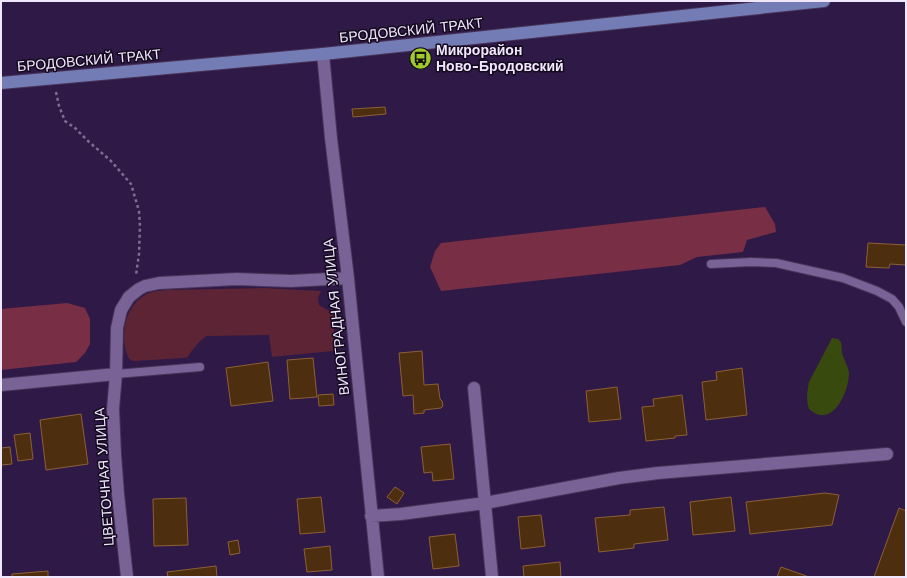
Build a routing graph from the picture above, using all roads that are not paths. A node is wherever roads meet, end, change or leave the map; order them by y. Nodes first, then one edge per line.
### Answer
1 (824, 1) edge
2 (323, 54) junction
3 (1, 83) edge
4 (711, 264) dead end
5 (348, 278) junction
6 (906, 322) edge
7 (200, 367) dead end
8 (116, 374) junction
9 (1, 385) edge
10 (474, 388) dead end
11 (887, 454) dead end
12 (485, 503) junction
13 (371, 516) junction
14 (127, 577) edge
15 (378, 577) edge
16 (492, 577) edge

1 - 2 main road, БРОДОВСКИЙ ТРАКТ
2 - 3 main road, БРОДОВСКИЙ ТРАКТ
2 - 5 street, ВИНОГРАДНАЯ УЛИЦА
4 - 6 lane
5 - 8 street, ЦВЕТОЧНАЯ УЛИЦА
5 - 13 street, ВИНОГРАДНАЯ УЛИЦА
7 - 8 lane
8 - 9 street
8 - 14 street, ЦВЕТОЧНАЯ УЛИЦА
10 - 12 street
11 - 12 street
12 - 13 street
12 - 16 street
13 - 15 street, ВИНОГРАДНАЯ УЛИЦА

